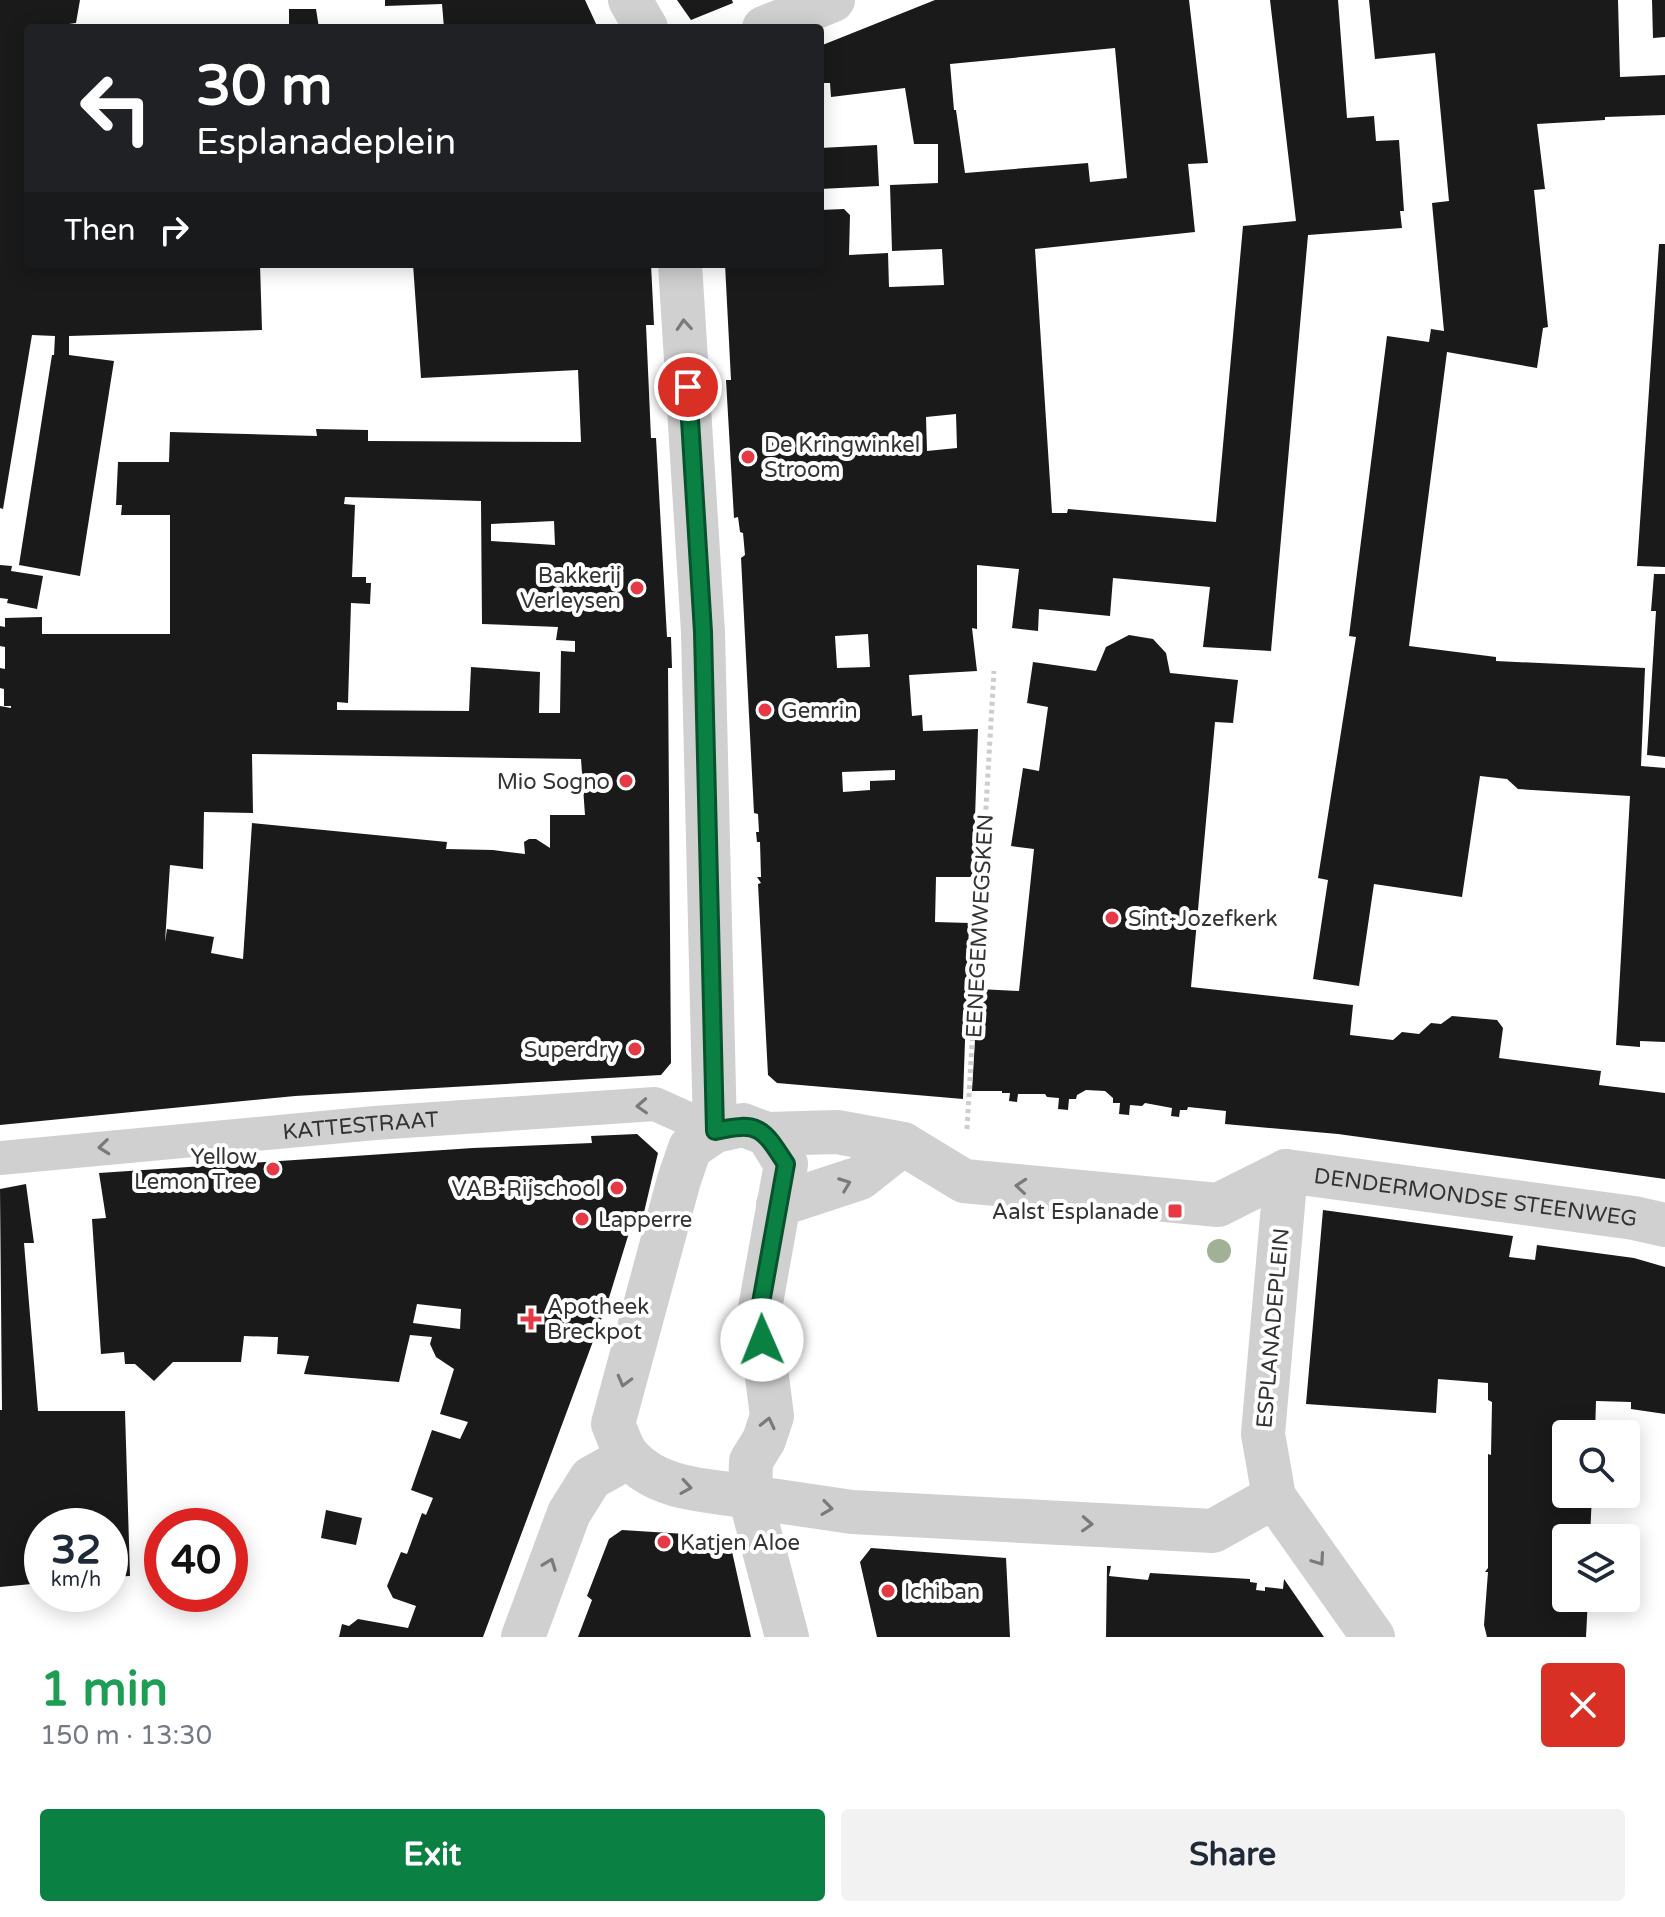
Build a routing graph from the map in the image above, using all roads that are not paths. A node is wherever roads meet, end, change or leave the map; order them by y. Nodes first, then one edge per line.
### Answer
1 (630, 0) edge
2 (833, 0) edge
3 (644, 24) edge
4 (774, 24) edge
5 (680, 268) edge
6 (715, 1131) junction
7 (767, 1134) junction
8 (903, 1144) junction
9 (0, 1158) edge
10 (1286, 1171) junction
11 (778, 1205) junction
12 (1665, 1225) edge
13 (629, 1457) junction
14 (750, 1497) junction
15 (1274, 1497) junction
16 (523, 1637) edge
17 (787, 1637) edge
18 (1373, 1637) edge

1 - 3 street
2 - 4 street
6 -> 5 street
6 - 7 street
6 -> 9 street, KATTESTRAAT
6 -> 13 street
7 - 8 street
7 - 11 street
10 -> 8 street
11 -> 8 street
10 - 12 street, DENDERMONDSE STEENWEG
10 - 15 street, ESPLANADEPLEIN
14 -> 11 street
13 -> 14 street
16 -> 13 street
14 -> 15 street
14 - 17 street
15 -> 18 street

